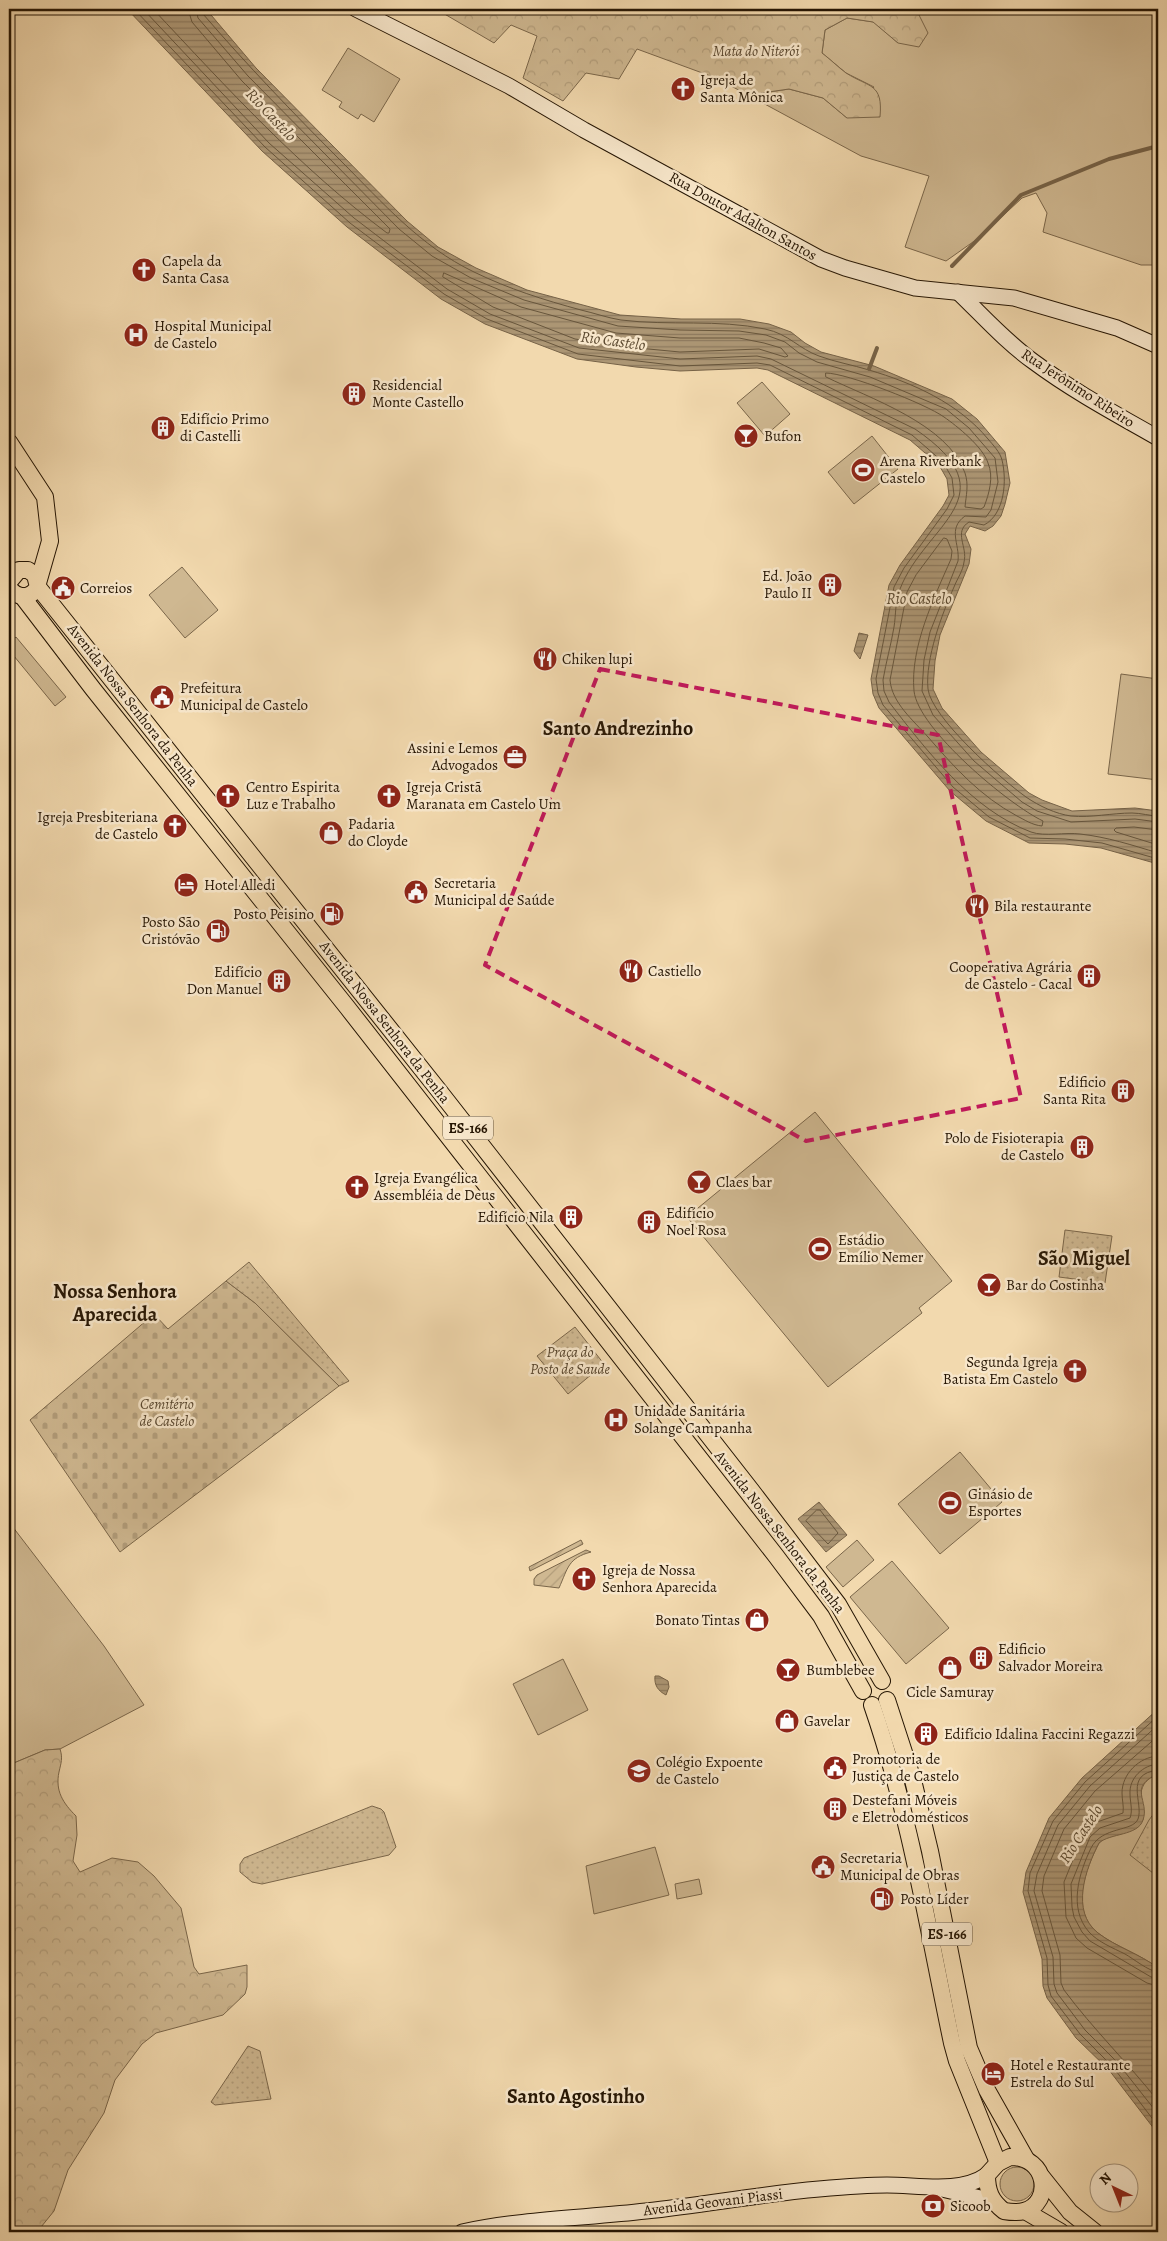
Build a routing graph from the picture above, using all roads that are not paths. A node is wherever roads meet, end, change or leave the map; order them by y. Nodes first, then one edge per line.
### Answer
1 (356, 9) edge
2 (958, 292) junction
3 (1158, 346) edge
4 (1158, 438) edge
5 (9, 442) edge
6 (9, 582) edge
7 (38, 585) junction
8 (16, 592) edge
9 (110, 675) junction
10 (93, 689) junction
11 (838, 1604) junction
12 (820, 1616) junction
13 (882, 1681) junction
14 (863, 1691) junction
15 (879, 1703) junction
16 (959, 2041) junction
17 (1026, 2159) junction
18 (993, 2169) junction
19 (1042, 2177) junction
20 (936, 2187) junction
21 (993, 2201) junction
22 (1025, 2211) junction
23 (462, 2232) edge
24 (1061, 2232) edge
25 (1095, 2232) edge

1 - 2 main road, Rua Doutor Adalton Santos
2 - 3 main road, Rua Doutor Adalton Santos
2 - 4 main road, Rua Jerônimo Ribeiro
5 - 7 main road
6 - 7 main road, Avenida Nossa Senhora da Penha
7 - 8 main road
7 - 9 main road, Avenida Nossa Senhora da Penha / ES-166
8 - 10 main road, Avenida Nossa Senhora da Penha / ES-166
9 - 10 main road
9 - 11 main road, Avenida Nossa Senhora da Penha / ES-166
10 - 12 main road, Avenida Nossa Senhora da Penha / ES-166
11 - 12 main road
11 - 13 main road, Avenida Nossa Senhora da Penha / ES-166
12 - 14 main road, Avenida Nossa Senhora da Penha / ES-166
13 - 14 main road
13 - 15 main road
14 - 15 main road
15 - 16 main road, ES-166
16 - 17 main road, ES-166
16 - 18 main road, ES-166
17 - 18 main road
17 - 19 main road, ES-166
18 - 20 main road, Avenida Geovani Piassi
18 - 21 main road, ES-166
19 - 22 main road
19 - 25 main road, ES-166
20 - 21 main road, Avenida Geovani Piassi
20 - 23 main road, Avenida Geovani Piassi
21 - 22 main road
22 - 24 main road

